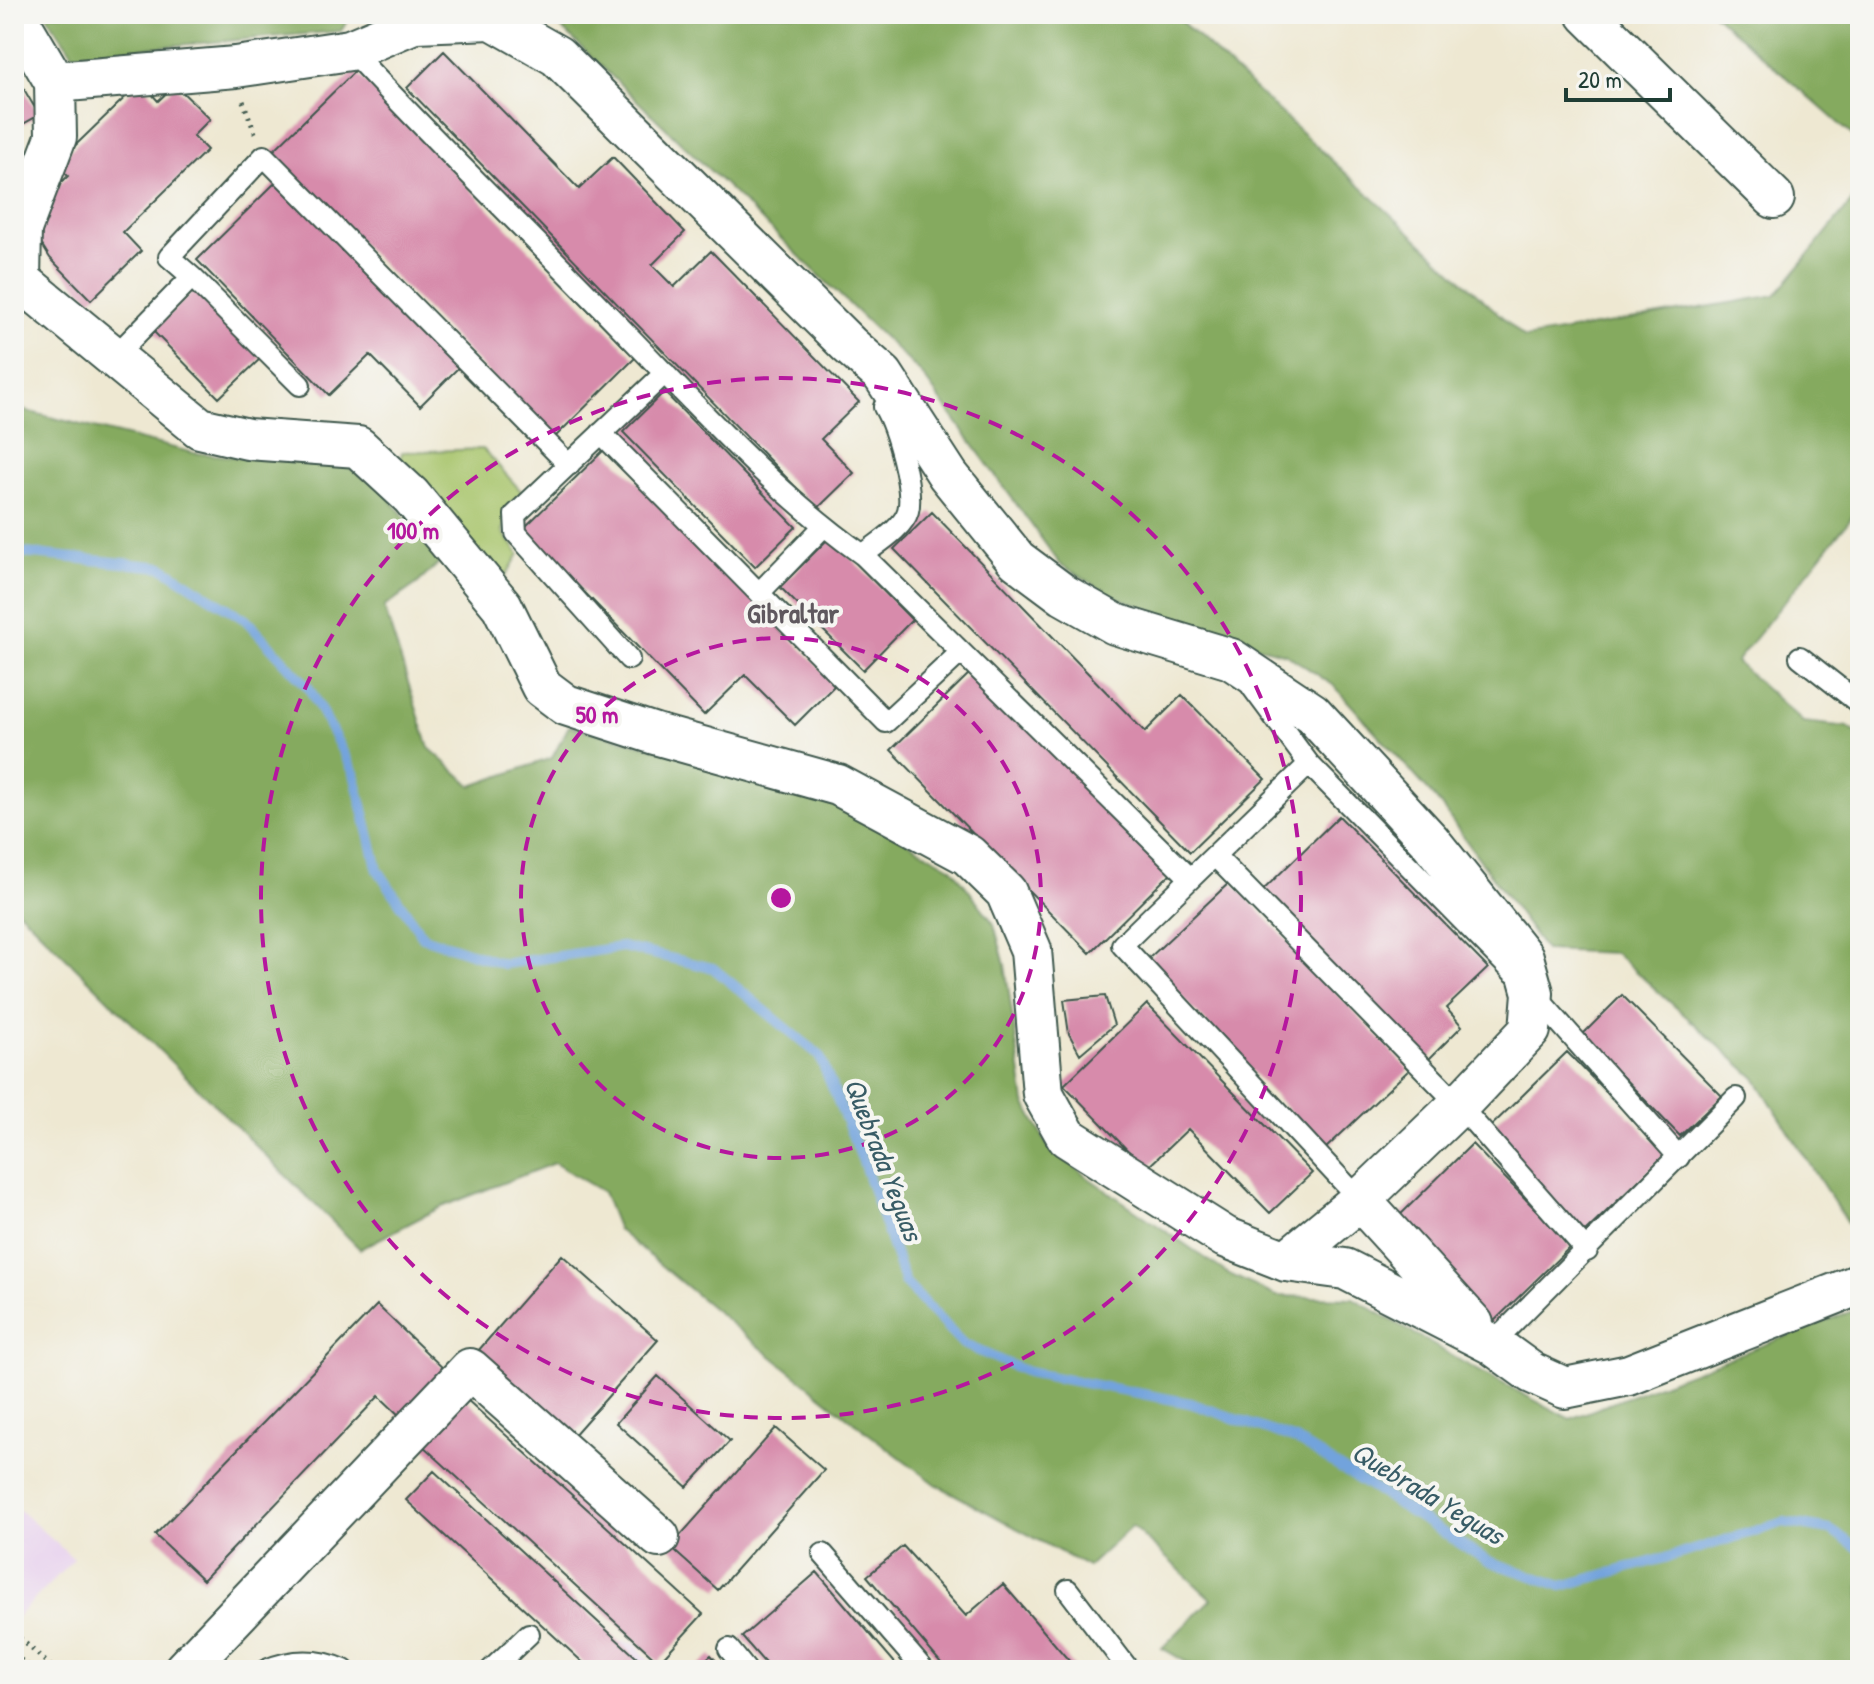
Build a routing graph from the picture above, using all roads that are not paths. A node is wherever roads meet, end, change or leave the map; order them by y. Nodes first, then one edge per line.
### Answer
1 (15, 14) edge
2 (1587, 14) edge
3 (350, 50) junction
4 (55, 82) junction
5 (1774, 198) dead end
6 (192, 277) junction
7 (17, 282) edge
8 (849, 345) junction
9 (115, 356) junction
10 (665, 373) junction
11 (300, 385) dead end
12 (601, 433) junction
13 (569, 465) junction
14 (823, 527) junction
15 (863, 555) junction
16 (760, 592) junction
17 (960, 653) junction
18 (1800, 657) dead end
19 (629, 659) dead end
20 (1231, 659) junction
21 (1860, 704) edge
22 (1309, 764) junction
23 (1215, 856) junction
24 (1190, 878) junction
25 (1533, 993) junction
26 (1736, 1098) dead end
27 (1459, 1105) junction
28 (1679, 1157) junction
29 (1360, 1200) junction
30 (1587, 1251) junction
31 (1286, 1261) junction
32 (1860, 1284) edge
33 (1492, 1344) junction
34 (659, 1537) dead end
35 (823, 1554) dead end
36 (1068, 1590) dead end
37 (529, 1634) dead end
38 (729, 1649) dead end
39 (184, 1670) edge
40 (266, 1670) edge
41 (344, 1670) edge
42 (491, 1670) edge
43 (746, 1670) edge
44 (924, 1670) edge
45 (1129, 1670) edge

1 - 4 street
2 - 5 street
3 - 4 street
3 - 8 street
3 - 10 lane
4 - 7 street
6 - 9 lane
6 - 11 lane
6 - 13 lane
7 - 9 street
8 - 15 lane
8 - 20 street
9 - 31 street
10 - 12 lane
10 - 14 lane
12 - 13 lane
12 - 16 lane
13 - 19 lane
14 - 15 lane
14 - 16 lane
15 - 17 lane
16 - 17 lane
17 - 24 lane
18 - 21 lane
20 - 22 lane
20 - 25 street
22 - 23 lane
22 - 25 lane
23 - 24 lane
23 - 27 lane
24 - 29 lane
25 - 27 street
25 - 28 lane
26 - 28 lane
27 - 29 street
27 - 30 lane
28 - 30 lane
29 - 31 street
29 - 33 street
30 - 33 lane
31 - 33 street
32 - 33 street
34 - 39 street
35 - 44 lane
36 - 45 lane
37 - 42 lane
38 - 43 lane
40 - 41 lane

